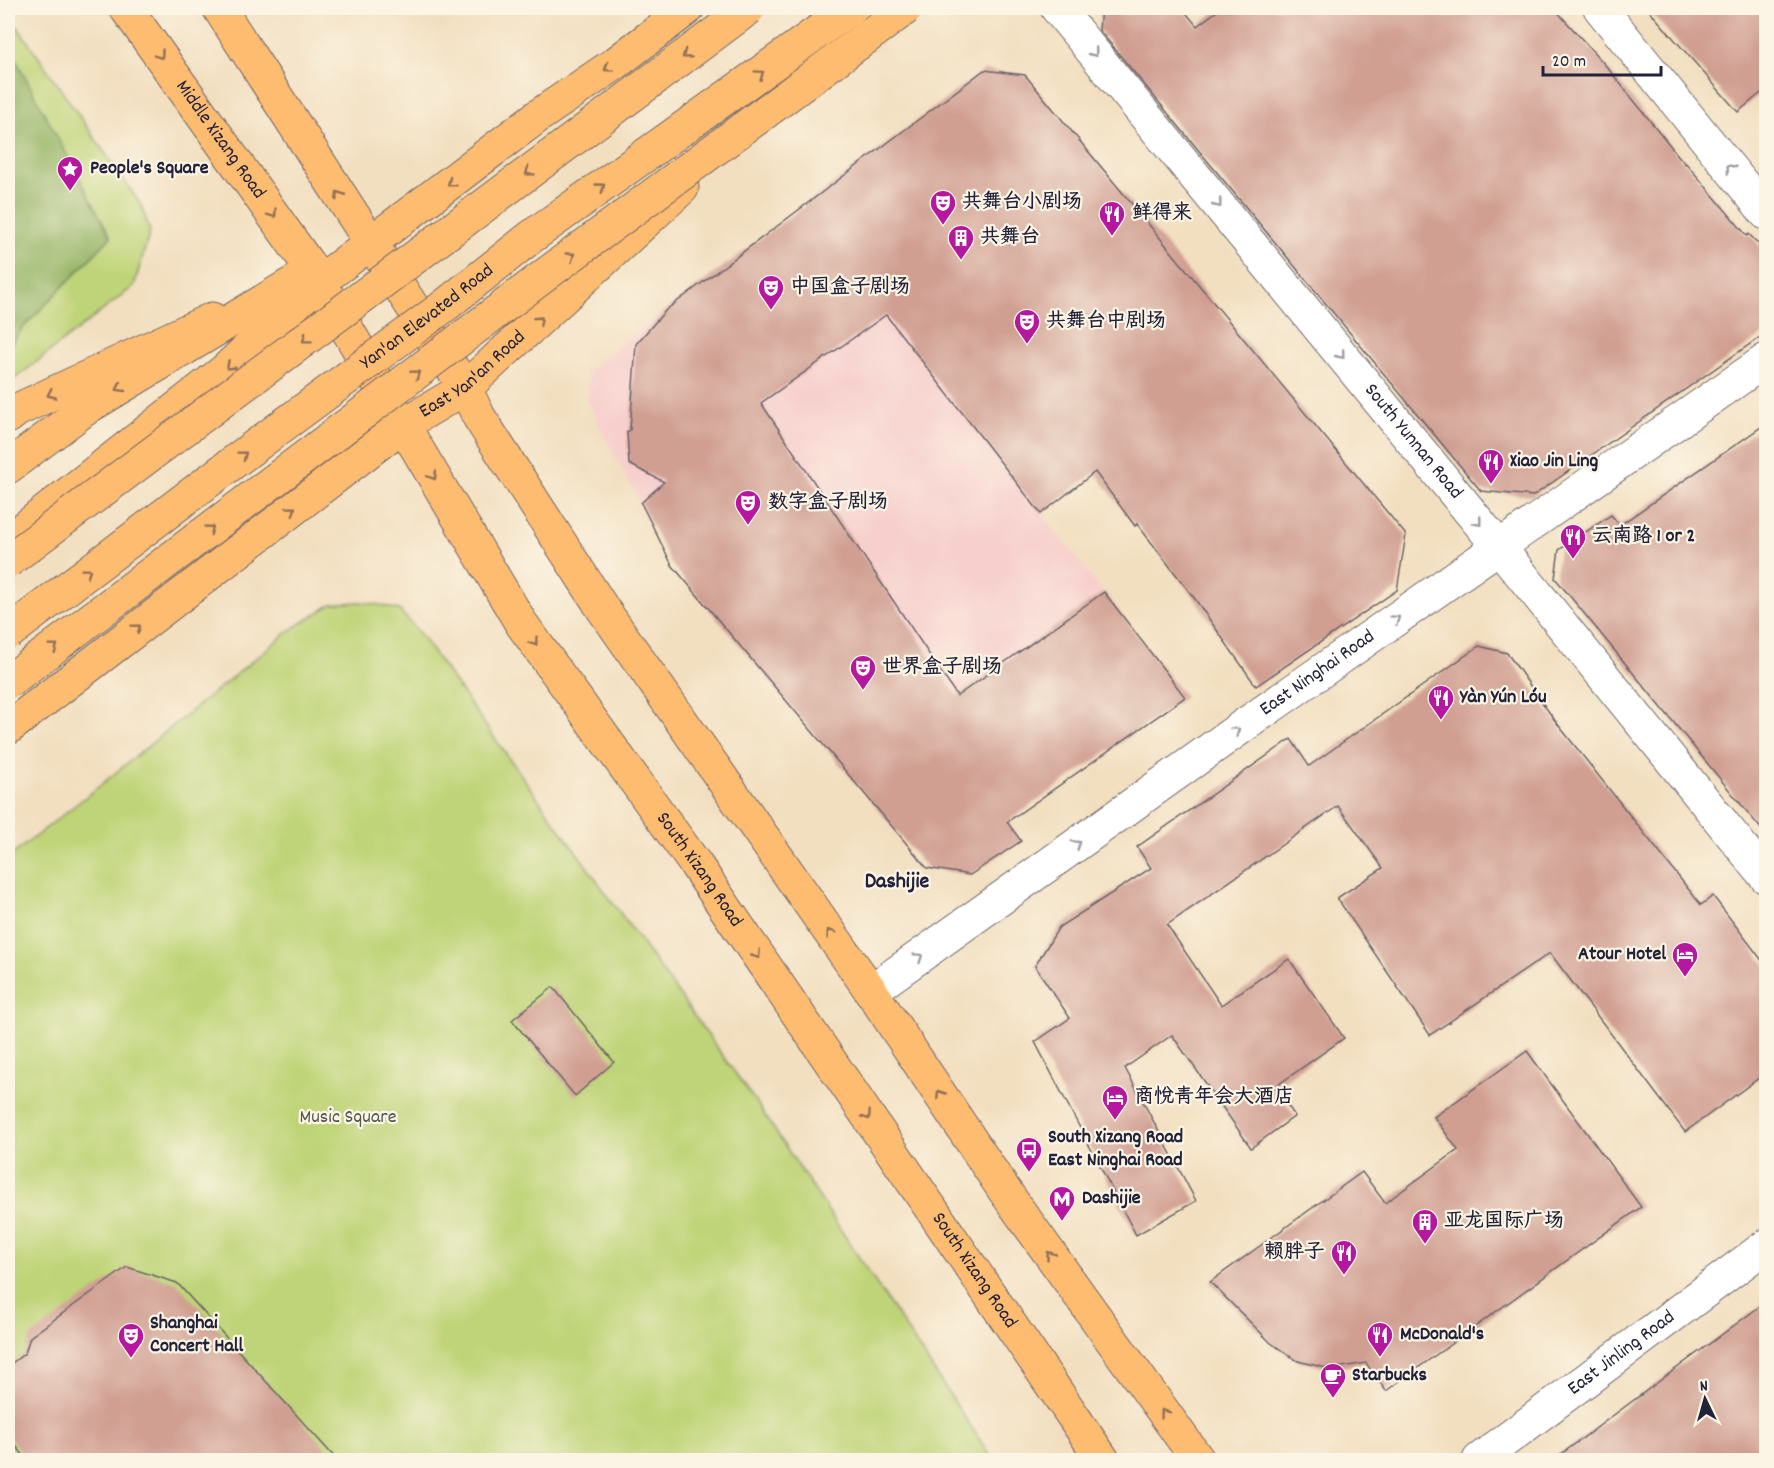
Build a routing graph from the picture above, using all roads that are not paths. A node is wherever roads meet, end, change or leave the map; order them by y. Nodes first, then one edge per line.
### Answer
1 (126, 8) edge
2 (219, 8) edge
3 (688, 8) edge
4 (749, 8) edge
5 (851, 8) edge
6 (906, 8) edge
7 (923, 8) edge
8 (1057, 8) edge
9 (1600, 8) edge
10 (1767, 213) edge
11 (371, 244) junction
12 (316, 277) junction
13 (1767, 360) edge
14 (465, 388) junction
15 (8, 417) edge
16 (403, 425) junction
17 (8, 467) edge
18 (8, 541) edge
19 (1499, 547) junction
20 (8, 561) edge
21 (8, 633) edge
22 (8, 682) edge
23 (8, 728) edge
24 (1767, 877) edge
25 (871, 991) junction
26 (1767, 1246) edge
27 (1103, 1461) edge
28 (1198, 1461) edge
29 (1479, 1461) edge

1 -> 12 main road, Middle Xizang Road
11 -> 2 main road
3 -> 11 main road
4 -> 20 main road, bridge
21 -> 5 main road, Yan'an Elevated Road, bridge
22 -> 6 main road, bridge
14 -> 7 main road, East Yan'an Road
8 -> 19 street, South Yunnan Road
10 -> 9 street
11 - 12 main road
11 - 14 main road
12 -> 15 main road
12 - 16 main road, South Xizang Road
12 -> 17 main road
12 -> 18 main road
13 - 19 street, East Ninghai Road
14 - 16 main road, East Yan'an Road
25 -> 14 main road
23 -> 16 main road, East Yan'an Road
16 -> 27 main road, South Xizang Road
19 - 24 street, South Yunnan Road
25 -> 19 street, East Ninghai Road
28 -> 25 main road
26 - 29 street, East Jinling Road

